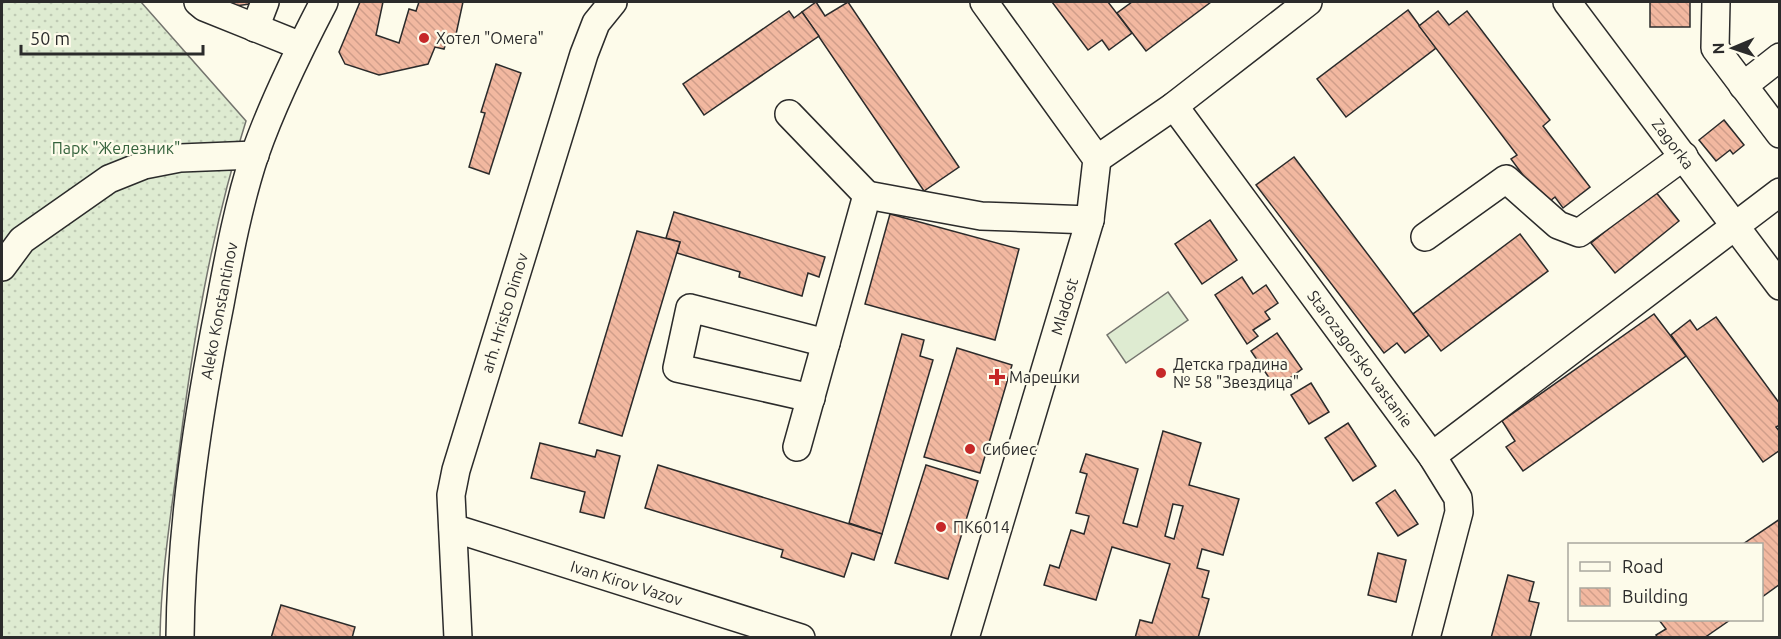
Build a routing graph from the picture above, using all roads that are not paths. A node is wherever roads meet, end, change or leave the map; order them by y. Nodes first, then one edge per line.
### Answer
1 (198, 2) edge
2 (265, 2) edge
3 (324, 2) edge
4 (613, 2) edge
5 (984, 2) edge
6 (1308, 2) edge
7 (1567, 2) edge
8 (1716, 2) edge
9 (255, 28) junction
10 (301, 46) junction
11 (1779, 57) edge
12 (1743, 86) junction
13 (1174, 106) junction
14 (789, 114) dead end
15 (1779, 134) edge
16 (255, 155) junction
17 (1684, 156) junction
18 (1098, 159) junction
19 (1779, 192) edge
20 (867, 195) junction
21 (1090, 220) junction
22 (1736, 224) junction
23 (1425, 237) dead end
24 (2, 267) edge
25 (1779, 286) edge
26 (826, 343) junction
27 (811, 398) junction
28 (797, 447) dead end
29 (1432, 456) junction
30 (453, 528) junction
31 (180, 638) edge
32 (458, 638) edge
33 (801, 638) edge
34 (965, 638) edge
35 (1426, 638) edge

1 - 9 street
2 - 9 street
3 - 10 street, Aleko Konstantinov
4 - 30 street, arh. Hristo Dimov
5 - 18 street
6 - 13 street
7 - 17 street, Zagorka
8 - 12 street
9 - 10 street
10 - 16 street, Aleko Konstantinov
11 - 12 street
12 - 15 street
13 - 18 street
13 - 29 street, Starozagorsko vastanie
14 - 20 street
16 - 24 street
16 - 31 street, Aleko Konstantinov
17 - 22 street, Zagorka
17 - 23 street
18 - 21 street, Mladost
19 - 22 street
20 - 21 street
20 - 26 street
21 - 34 street, Mladost
22 - 25 street, Zagorka
22 - 29 street
26 - 27 street
26 - 27 street
27 - 28 street
29 - 35 street, Starozagorsko vastanie
30 - 32 street, arh. Hristo Dimov
30 - 33 street, Ivan Kirov Vazov

